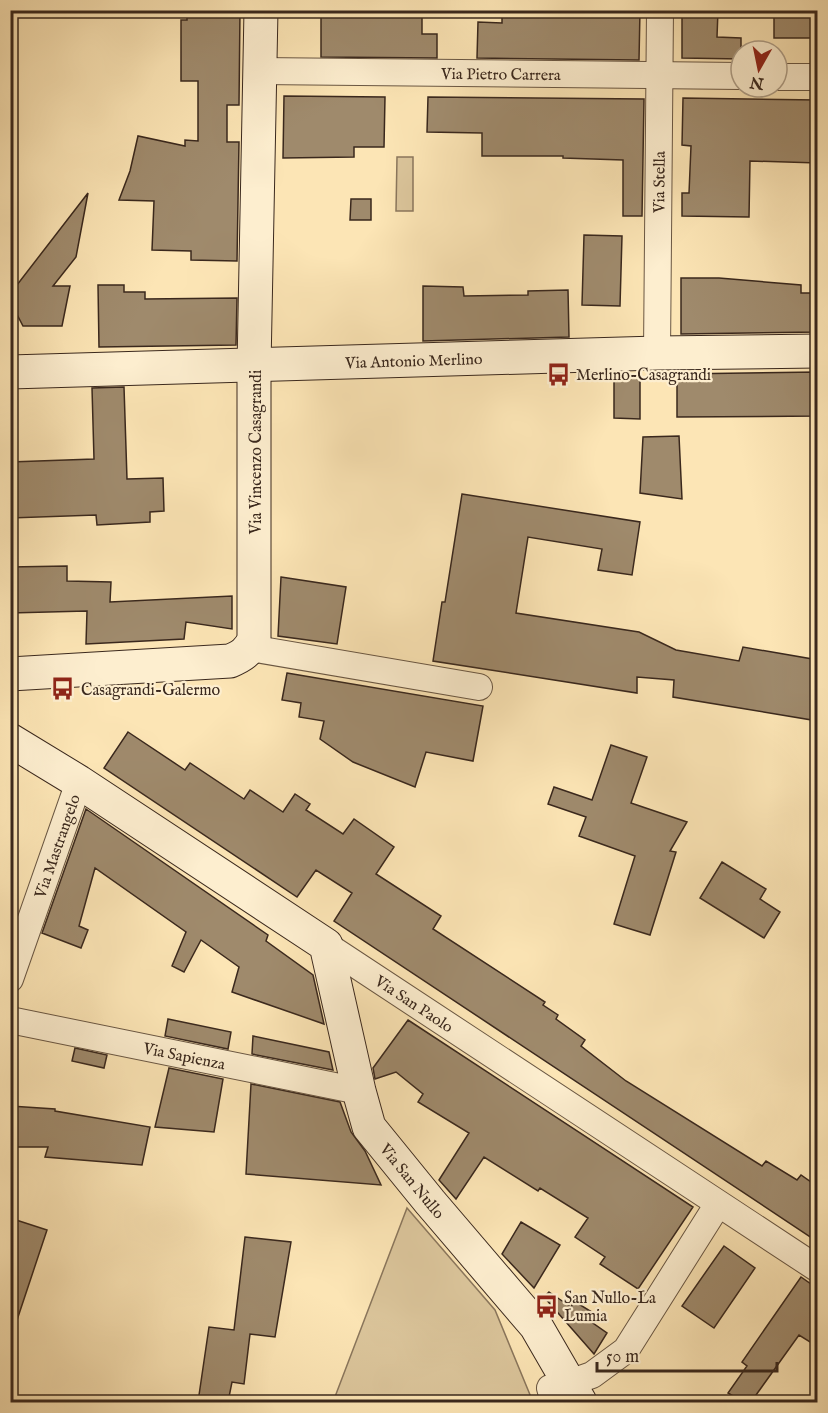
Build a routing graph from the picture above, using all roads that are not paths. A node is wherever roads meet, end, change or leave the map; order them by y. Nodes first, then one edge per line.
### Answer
1 (261, 10) edge
2 (660, 10) edge
3 (259, 71) junction
4 (659, 75) junction
5 (729, 76) edge
6 (789, 77) edge
7 (818, 77) edge
8 (818, 351) edge
9 (657, 353) junction
10 (254, 366) junction
11 (10, 372) edge
12 (250, 648) junction
13 (10, 675) edge
14 (479, 687) dead end
15 (10, 740) edge
16 (79, 782) junction
17 (326, 945) junction
18 (10, 979) edge
19 (10, 1020) edge
20 (359, 1091) junction
21 (718, 1204) junction
22 (818, 1269) edge
23 (563, 1396) edge

1 - 3 main road, Via Vincenzo Casagrandi
2 - 4 street, Via Stella
3 - 4 street, Via Pietro Carrera
3 - 10 main road, Via Vincenzo Casagrandi
4 - 5 street, Via Pietro Carrera
4 - 9 street, Via Stella
6 - 7 street
8 - 9 main road, Via Antonio Merlino
9 - 10 main road, Via Antonio Merlino
10 - 11 main road, Via Antonio Merlino
10 - 12 main road, Via Vincenzo Casagrandi
12 - 13 main road
12 - 14 street
15 - 16 main road, Via San Paolo
16 - 17 main road, Via San Paolo
16 - 18 street, Via Mastrangelo
17 - 20 main road, Via San Nullo
17 - 21 street, Via San Paolo
19 - 20 street, Via Sapienza
20 - 23 main road, Via San Nullo
21 - 22 street, Via San Paolo
21 - 23 street

